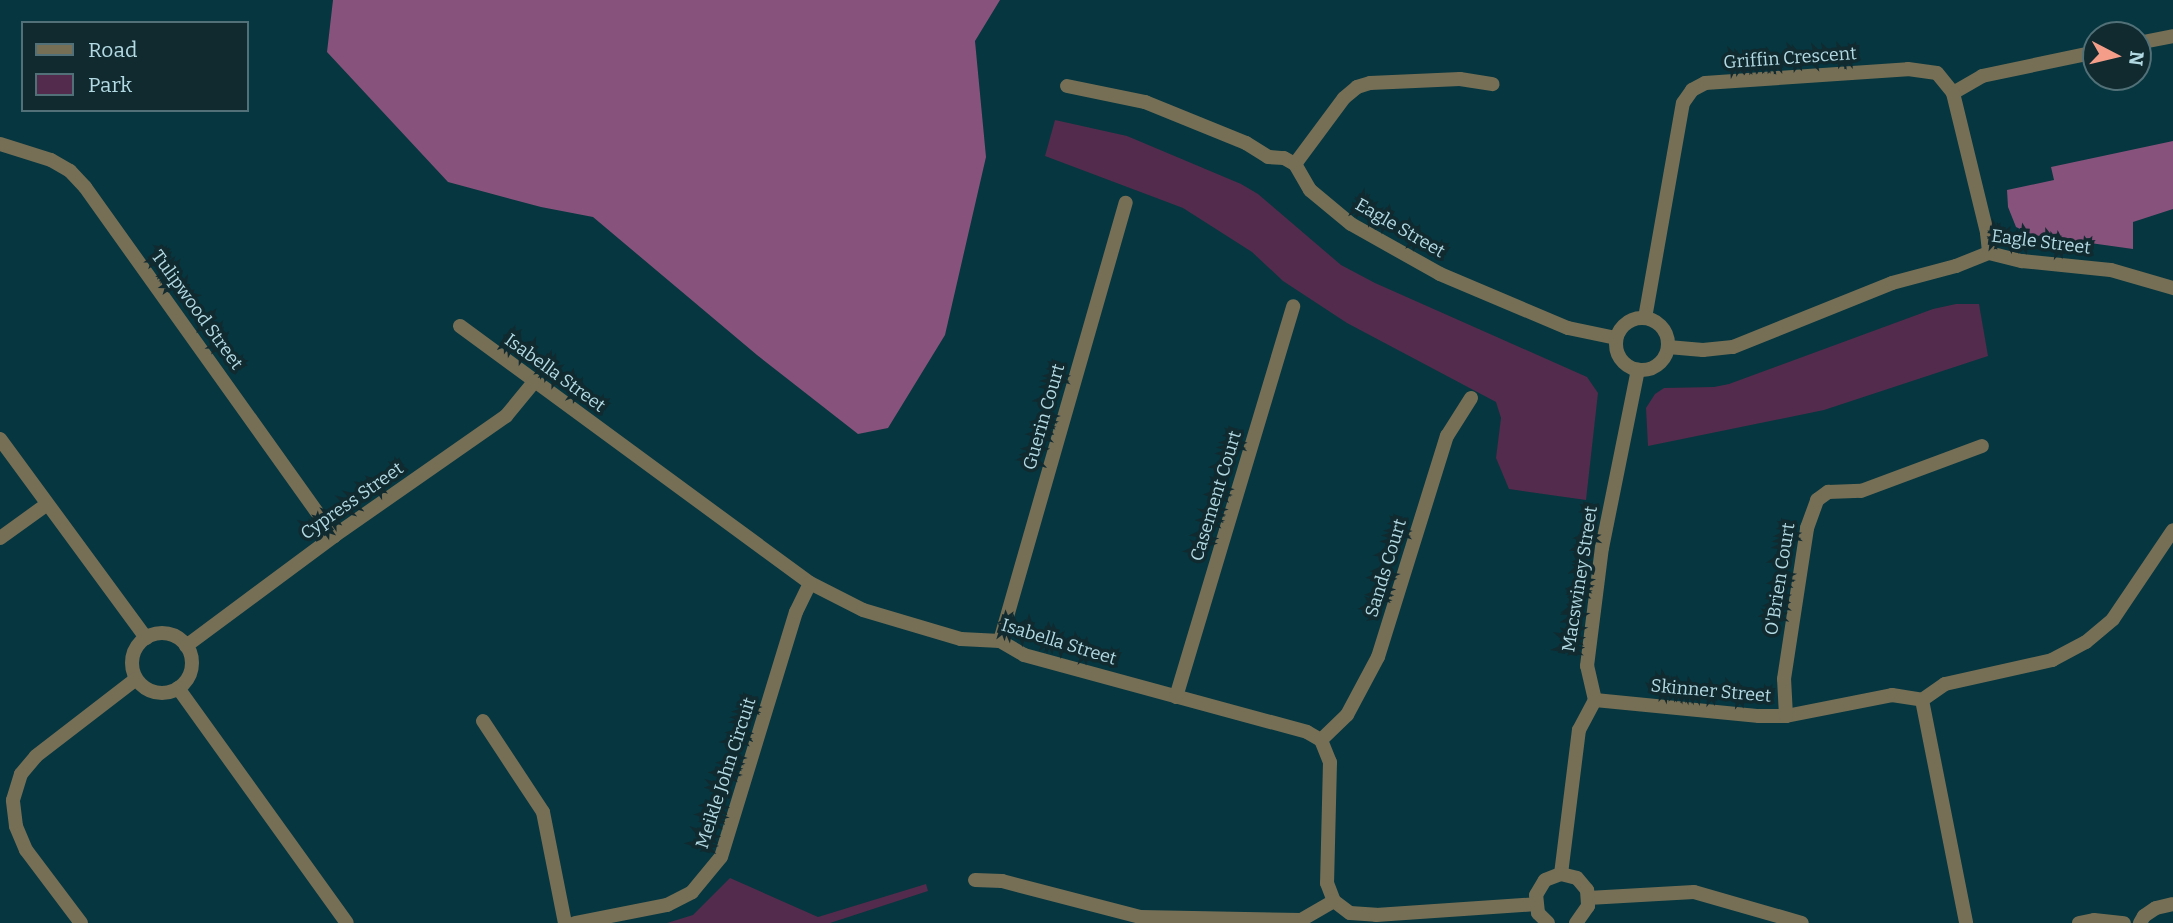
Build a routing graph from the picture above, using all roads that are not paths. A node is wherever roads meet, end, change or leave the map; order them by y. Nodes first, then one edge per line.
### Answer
1 (2173, 36) edge
2 (2152, 40) edge
3 (2082, 55) edge
4 (1493, 84) dead end
5 (1067, 86) dead end
6 (1953, 93) junction
7 (0, 144) edge
8 (1295, 164) junction
9 (1126, 204) dead end
10 (1989, 253) junction
11 (2173, 288) edge
12 (1293, 306) dead end
13 (1645, 318) junction
14 (460, 326) dead end
15 (1616, 338) junction
16 (1668, 346) junction
17 (1638, 370) junction
18 (534, 382) junction
19 (1471, 398) dead end
20 (0, 439) edge
21 (1982, 446) dead end
22 (46, 505) junction
23 (2173, 530) edge
24 (334, 536) junction
25 (0, 538) edge
26 (810, 583) junction
27 (146, 638) junction
28 (999, 641) junction
29 (186, 646) junction
30 (136, 679) junction
31 (178, 688) junction
32 (1176, 697) junction
33 (1595, 700) junction
34 (1922, 700) junction
35 (1786, 716) junction
36 (483, 721) dead end
37 (1321, 740) junction
38 (1561, 874) junction
39 (975, 880) dead end
40 (1588, 898) junction
41 (1335, 901) junction
42 (1536, 904) junction
43 (2173, 904) edge
44 (80, 923) edge
45 (347, 923) edge
46 (565, 923) edge
47 (575, 923) edge
48 (1548, 923) edge
49 (1576, 923) edge
50 (1802, 923) edge
51 (1966, 923) edge
52 (2079, 923) edge
53 (2124, 923) edge
54 (2140, 923) edge

1 - 2 street
3 - 6 street
4 - 8 street
5 - 8 street
6 - 10 street
6 - 13 street, Griffin Crescent
7 - 24 street, Tulipwood Street
8 - 15 street, Eagle Street
9 - 28 street, Guerin Court
10 - 11 street, Eagle Street
10 - 16 street, Eagle Street
12 - 32 street, Casement Court
13 - 15 street
13 - 16 street
14 - 18 street, Isabella Street
15 - 17 street
16 - 17 street
17 - 33 street, Macswiney Street
18 - 24 street, Cypress Street
18 - 26 street, Isabella Street
19 - 37 street, Sands Court
20 - 22 street
21 - 35 street, O'Brien Court
22 - 25 street
22 - 27 street
23 - 34 street
24 - 29 street, Cypress Street
26 - 28 street, Isabella Street
26 - 47 street, Meikle John Circuit
27 - 29 street
27 - 30 street
28 - 32 street, Isabella Street
29 - 31 street
30 - 31 street
30 - 44 street
31 - 45 street
32 - 37 street, Isabella Street
33 - 35 street, Skinner Street
33 - 38 street
34 - 35 street, Skinner Street
34 - 51 street
36 - 46 street
37 - 41 street
38 - 40 street
38 - 42 street
39 - 41 street
40 - 49 street
40 - 50 street
41 - 42 street
42 - 48 street
43 - 54 street
52 - 53 street

